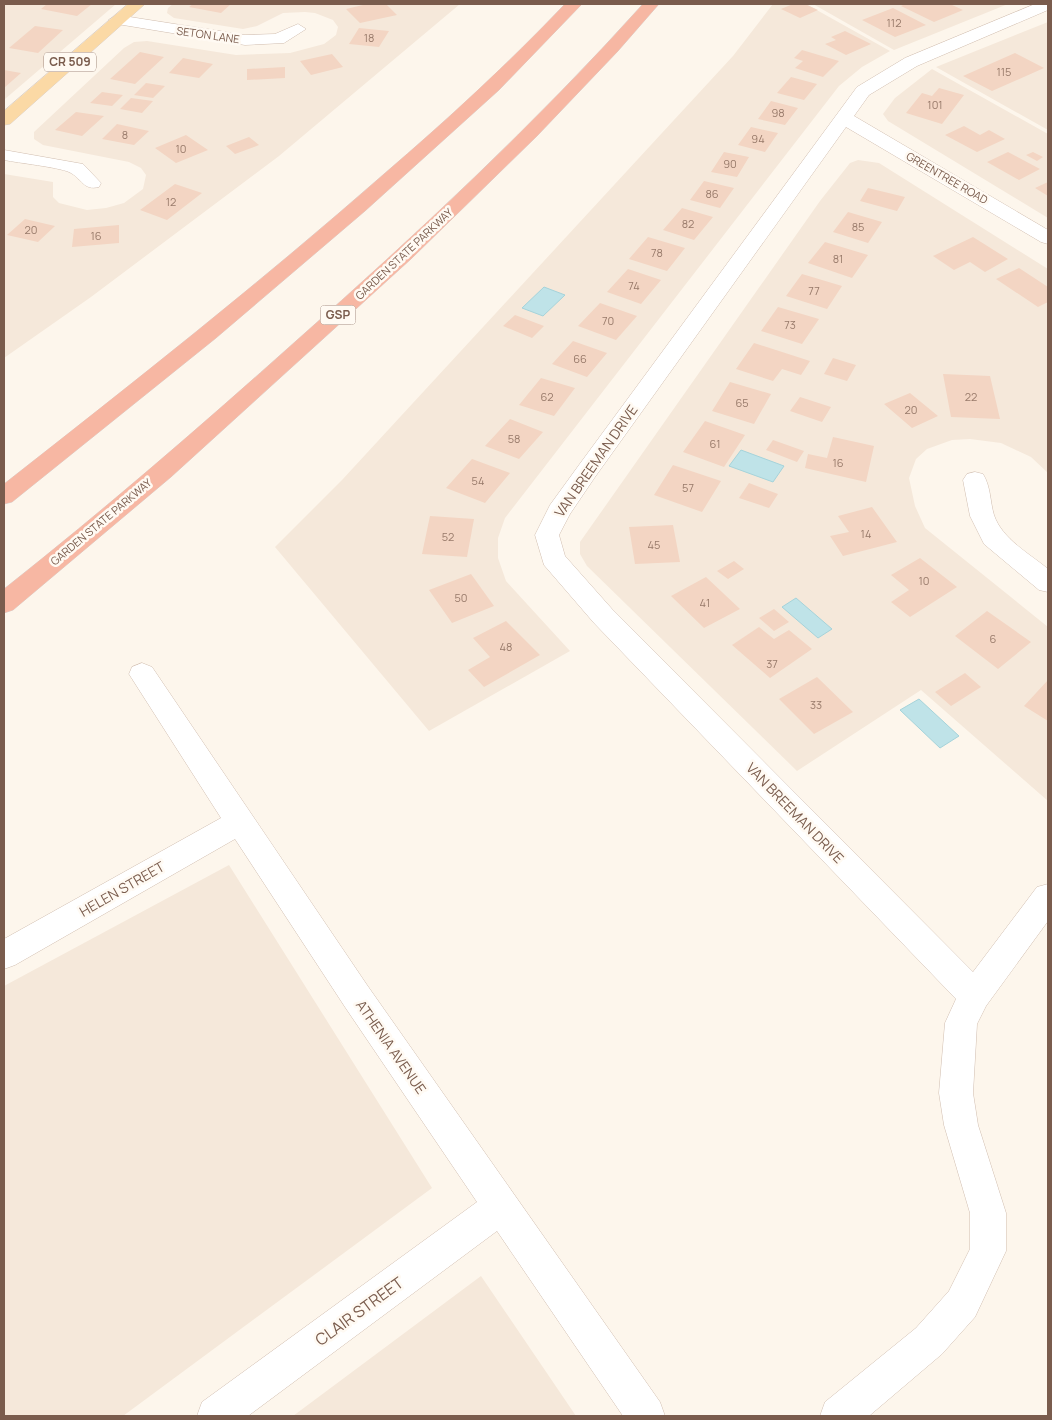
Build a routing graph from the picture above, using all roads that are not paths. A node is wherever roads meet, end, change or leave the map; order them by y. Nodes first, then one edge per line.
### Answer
1 (137, 4) edge
2 (574, 4) edge
3 (651, 4) edge
4 (1048, 4) edge
5 (117, 20) junction
6 (298, 29) dead end
7 (846, 119) junction
8 (4, 120) edge
9 (4, 155) edge
10 (92, 183) dead end
11 (1048, 238) edge
12 (975, 480) dead end
13 (4, 496) edge
14 (1048, 583) edge
15 (4, 603) edge
16 (142, 674) dead end
17 (240, 822) junction
18 (1048, 897) edge
19 (4, 956) edge
20 (975, 995) junction
21 (501, 1206) junction
22 (216, 1416) edge
23 (646, 1416) edge
24 (839, 1416) edge

1 - 5 main road, CR 509
2 - 13 highway
3 - 15 highway, GARDEN STATE PARKWAY / GSP
4 - 7 street, VAN BREEMAN DRIVE
5 - 6 street, SETON LANE
5 - 8 main road, CR 509
7 - 11 street, GREENTREE ROAD
7 - 20 street, VAN BREEMAN DRIVE
9 - 10 street
12 - 14 street
16 - 17 street, ATHENIA AVENUE
17 - 19 street, HELEN STREET
17 - 21 street, ATHENIA AVENUE
18 - 20 street
20 - 24 street
21 - 22 street, CLAIR STREET
21 - 23 street, ATHENIA AVENUE

